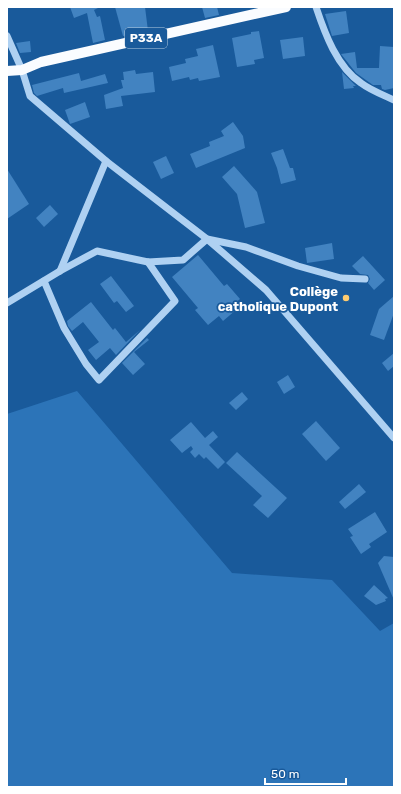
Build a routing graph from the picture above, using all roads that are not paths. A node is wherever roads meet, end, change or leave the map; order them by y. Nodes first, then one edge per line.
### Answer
1 (286, 7) edge
2 (316, 7) edge
3 (7, 36) edge
4 (22, 70) junction
5 (7, 71) edge
6 (394, 100) edge
7 (106, 161) junction
8 (207, 239) junction
9 (148, 262) junction
10 (60, 271) junction
11 (365, 279) dead end
12 (44, 281) junction
13 (7, 303) edge
14 (394, 438) edge

1 - 4 main road, P33A
2 - 6 street
3 - 4 street
4 - 5 main road, P33A
4 - 7 street
7 - 8 street
7 - 10 street
8 - 9 street
8 - 11 street
8 - 14 street
9 - 10 street
9 - 12 street
10 - 12 street
12 - 13 street

